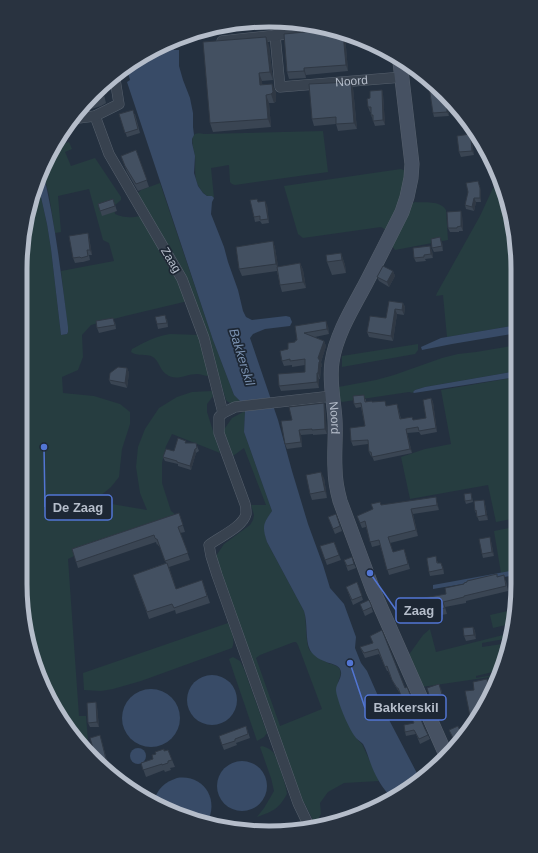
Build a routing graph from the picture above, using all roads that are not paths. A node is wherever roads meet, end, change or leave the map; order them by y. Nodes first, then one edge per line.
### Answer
1 (305, 32) edge
2 (275, 36) junction
3 (215, 41) edge
4 (401, 67) edge
5 (403, 77) junction
6 (116, 81) edge
7 (95, 116) junction
8 (80, 118) edge
9 (332, 396) junction
10 (223, 413) junction
11 (444, 751) edge
12 (307, 823) edge

1 - 2 street
2 - 3 street
2 - 5 street, Noord
4 - 5 street, Noord
5 - 9 street, Noord
6 - 7 street
7 - 8 street
7 - 10 street, Zaag
9 - 10 street
9 - 11 street, Noord
10 - 12 street, Zaag

